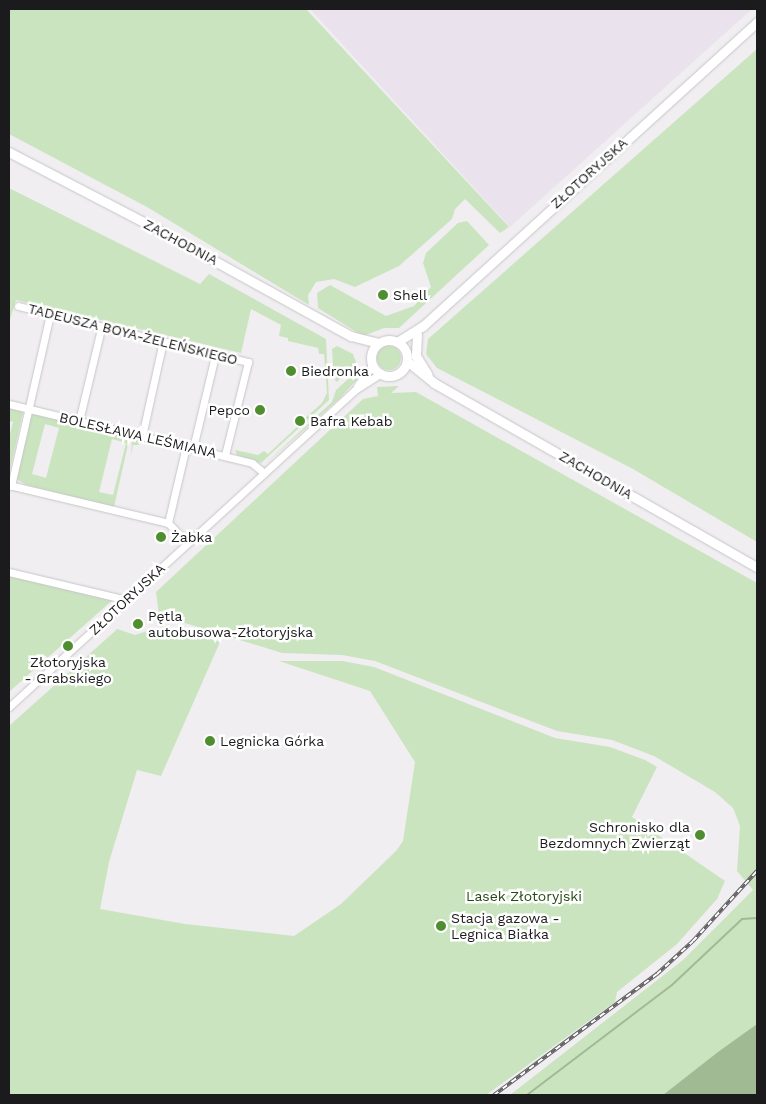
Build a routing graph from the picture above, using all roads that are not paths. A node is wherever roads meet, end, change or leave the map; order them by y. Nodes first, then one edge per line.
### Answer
1 (757, 22) edge
2 (9, 152) edge
3 (18, 306) dead end
4 (50, 314) junction
5 (423, 326) junction
6 (100, 332) dead end
7 (417, 335) junction
8 (350, 336) junction
9 (163, 341) junction
10 (397, 342) junction
11 (379, 343) junction
12 (372, 355) junction
13 (406, 357) junction
14 (214, 360) dead end
15 (373, 365) junction
16 (381, 373) junction
17 (399, 373) junction
18 (434, 383) junction
19 (355, 390) junction
20 (9, 404) edge
21 (29, 408) junction
22 (79, 421) junction
23 (142, 436) junction
24 (189, 447) junction
25 (225, 456) junction
26 (264, 473) junction
27 (10, 486) edge
28 (168, 523) junction
29 (188, 543) junction
30 (757, 567) edge
31 (9, 572) edge
32 (126, 600) junction
33 (9, 707) edge

1 - 5 main road, ZŁOTORYJSKA
2 - 8 main road, ZACHODNIA
3 - 4 street, TADEUSZA BOYA-ŻELEŃSKIEGO
4 - 9 street, TADEUSZA BOYA-ŻELEŃSKIEGO
4 - 21 street
5 - 7 main road, ZŁOTORYJSKA
5 - 10 main road, ZŁOTORYJSKA
6 - 22 street
7 - 13 main road, ZŁOTORYJSKA
7 - 18 main road
8 - 11 main road, ZACHODNIA
8 - 12 main road, ZACHODNIA
9 - 23 street
9 - 25 street, TADEUSZA BOYA-ŻELEŃSKIEGO
10 - 11 main road
10 - 13 main road
11 - 12 main road
12 - 15 main road
13 - 17 main road
13 - 18 main road, ZACHODNIA
14 - 24 street
15 - 16 main road
15 - 19 street, ZŁOTORYJSKA
16 - 17 main road
16 - 19 street, ZŁOTORYJSKA
17 - 18 main road, ZACHODNIA
18 - 30 main road, ZACHODNIA
19 - 26 street, ZŁOTORYJSKA
20 - 21 street, BOLESŁAWA LEŚMIANA
21 - 22 street, BOLESŁAWA LEŚMIANA
21 - 27 street
22 - 23 street, BOLESŁAWA LEŚMIANA
23 - 24 street, BOLESŁAWA LEŚMIANA
24 - 25 street, BOLESŁAWA LEŚMIANA
24 - 28 street
25 - 26 street, BOLESŁAWA LEŚMIANA
26 - 29 street, ZŁOTORYJSKA
27 - 28 street
28 - 29 street
29 - 32 street, ZŁOTORYJSKA
31 - 32 street
32 - 33 street, ZŁOTORYJSKA

